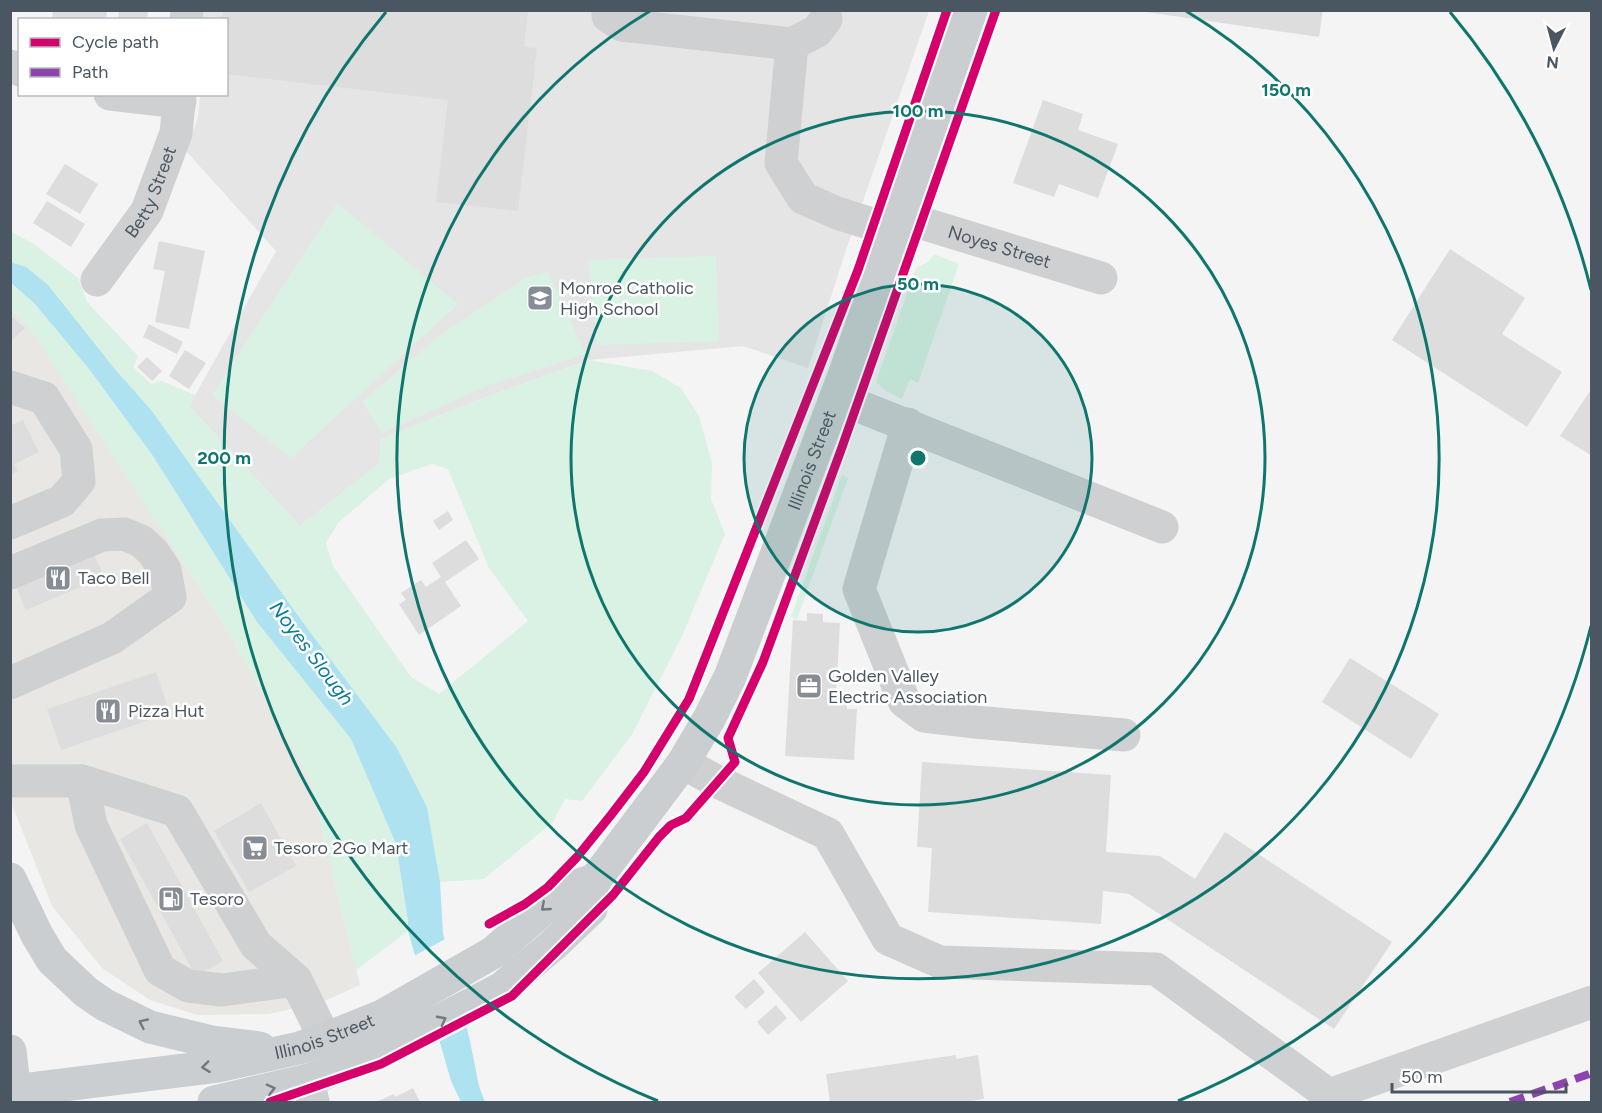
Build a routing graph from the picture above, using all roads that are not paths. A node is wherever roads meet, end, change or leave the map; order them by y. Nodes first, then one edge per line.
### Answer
1 (608, 10) edge
2 (971, 10) edge
3 (826, 19) dead end
4 (792, 44) junction
5 (145, 96) edge
6 (180, 98) edge
7 (896, 224) junction
8 (1101, 278) dead end
9 (98, 280) dead end
10 (10, 387) edge
11 (836, 397) junction
12 (908, 424) junction
13 (10, 523) edge
14 (1162, 526) dead end
15 (10, 573) edge
16 (10, 683) edge
17 (1124, 735) dead end
18 (683, 763) junction
19 (10, 781) edge
20 (82, 781) junction
21 (10, 879) edge
22 (595, 880) junction
23 (296, 980) junction
24 (1592, 1002) edge
25 (325, 1039) junction
26 (10, 1052) edge
27 (282, 1052) junction
28 (311, 1091) edge
29 (14, 1095) edge
30 (214, 1102) edge

1 - 4 street
2 - 7 main road, Illinois Street
3 - 4 street
4 - 7 street, Noyes Street
5 - 6 street
6 - 9 street, Betty Street
7 - 8 street, Noyes Street
7 - 11 main road, Illinois Street
10 - 13 street
11 - 12 street
11 - 18 main road, Illinois Street
12 - 14 street
12 - 17 street
15 - 16 street
18 - 22 main road, Illinois Street
18 - 24 street
19 - 20 street
20 - 23 street
20 - 23 street
27 -> 21 main road
22 -> 25 main road, Illinois Street
28 -> 22 main road, Illinois Street
23 - 25 street
25 - 27 main road, Illinois Street
26 - 29 main road
27 -> 29 main road, Illinois Street
30 -> 28 main road, Illinois Street

